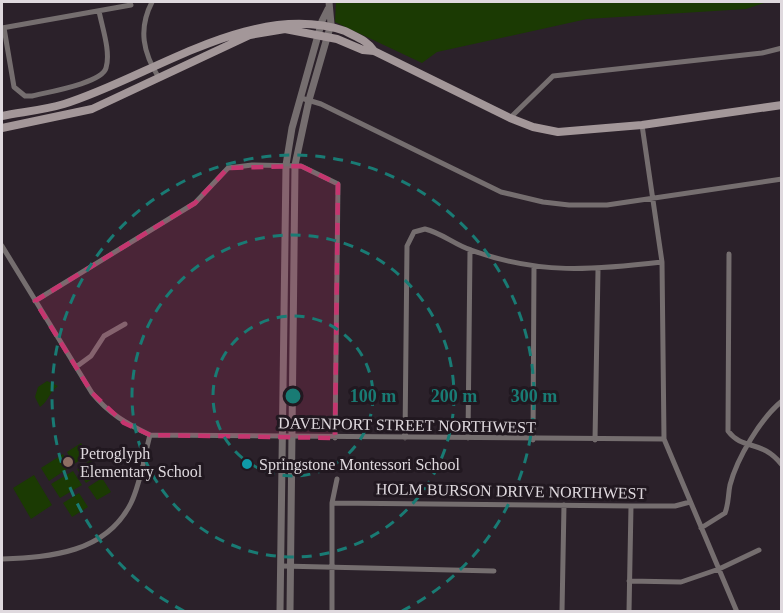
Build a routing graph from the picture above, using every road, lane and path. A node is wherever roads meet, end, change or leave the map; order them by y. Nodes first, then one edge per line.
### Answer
1 (152, 2) edge
2 (131, 5) dead end
3 (328, 5) edge
4 (99, 11) junction
5 (322, 21) junction
6 (331, 24) junction
7 (3, 28) edge
8 (319, 35) junction
9 (329, 37) junction
10 (782, 48) edge
11 (374, 51) junction
12 (152, 66) junction
13 (159, 78) junction
14 (305, 99) junction
15 (782, 105) edge
16 (2, 117) edge
17 (510, 118) junction
18 (642, 125) junction
19 (2, 128) edge
20 (286, 165) junction
21 (295, 165) junction
22 (782, 179) edge
23 (654, 198) junction
24 (294, 231) junction
25 (285, 243) junction
26 (2, 246) edge
27 (470, 250) junction
28 (729, 254) dead end
29 (662, 262) junction
30 (534, 266) junction
31 (294, 269) junction
32 (598, 270) junction
33 (285, 277) junction
34 (285, 286) junction
35 (293, 296) junction
36 (35, 301) junction
37 (125, 324) dead end
38 (76, 367) junction
39 (284, 370) junction
40 (293, 396) junction
41 (782, 400) edge
42 (150, 435) junction
43 (288, 436) junction
44 (335, 438) junction
45 (405, 438) junction
46 (468, 438) junction
47 (664, 439) junction
48 (533, 440) junction
49 (595, 440) junction
50 (749, 444) junction
51 (782, 465) edge
52 (337, 479) dead end
53 (690, 502) junction
54 (332, 503) junction
55 (564, 505) junction
56 (630, 506) junction
57 (701, 528) junction
58 (759, 550) dead end
59 (2, 559) edge
60 (282, 566) junction
61 (292, 567) junction
62 (331, 568) junction
63 (719, 569) junction
64 (494, 571) dead end
65 (629, 581) junction
66 (280, 612) edge
67 (290, 612) edge
68 (332, 612) edge
69 (562, 612) edge
70 (629, 612) edge
71 (737, 612) edge

1 - 12 street
2 - 4 street
3 - 5 street
3 - 6 street
4 - 7 street
4 - 7 street
5 - 6 main road
5 - 8 street
5 - 12 main road
6 - 9 street
6 - 11 main road
8 - 9 main road
8 - 13 main road
8 - 14 street
9 - 11 main road
9 - 14 street
10 - 17 street
11 - 17 main road
12 - 13 street
12 - 16 main road
13 - 19 main road
14 - 20 street
14 - 21 street
14 - 23 street
15 - 18 main road
17 - 18 main road
18 - 23 street
20 - 21 street
20 - 25 street
20 - 36 street
21 - 24 street
21 - 44 street
22 - 23 street
23 - 29 street
24 - 25 street
24 - 31 street
25 - 33 street
26 - 36 street
27 - 30 street
27 - 45 street
27 - 46 street
28 - 50 street
29 - 32 street
29 - 47 street
30 - 32 street
30 - 48 street
31 - 33 street
31 - 35 street
32 - 49 street
33 - 34 street
34 - 35 street
34 - 39 street
35 - 40 street
36 - 38 street
37 - 38 street
38 - 42 street
39 - 40 street
39 - 43 street
40 - 43 street
41 - 50 street
42 - 43 street, DAVENPORT STREET NORTHWEST
42 - 59 street
43 - 44 street, DAVENPORT STREET NORTHWEST
43 - 60 street
43 - 61 street
44 - 45 street, DAVENPORT STREET NORTHWEST
45 - 46 street, DAVENPORT STREET NORTHWEST
46 - 48 street, DAVENPORT STREET NORTHWEST
47 - 49 street, DAVENPORT STREET NORTHWEST
47 - 53 street
48 - 49 street, DAVENPORT STREET NORTHWEST
50 - 51 street
50 - 57 street
52 - 54 street
53 - 56 street, HOLM BURSON DRIVE NORTHWEST
53 - 57 street
54 - 55 street, HOLM BURSON DRIVE NORTHWEST
54 - 62 street
55 - 56 street, HOLM BURSON DRIVE NORTHWEST
55 - 69 street
56 - 65 street
57 - 63 street
58 - 63 street
60 - 61 street
60 - 66 street
61 - 62 street
61 - 67 street
62 - 64 street
62 - 68 street
63 - 65 street
63 - 71 street
65 - 70 street

